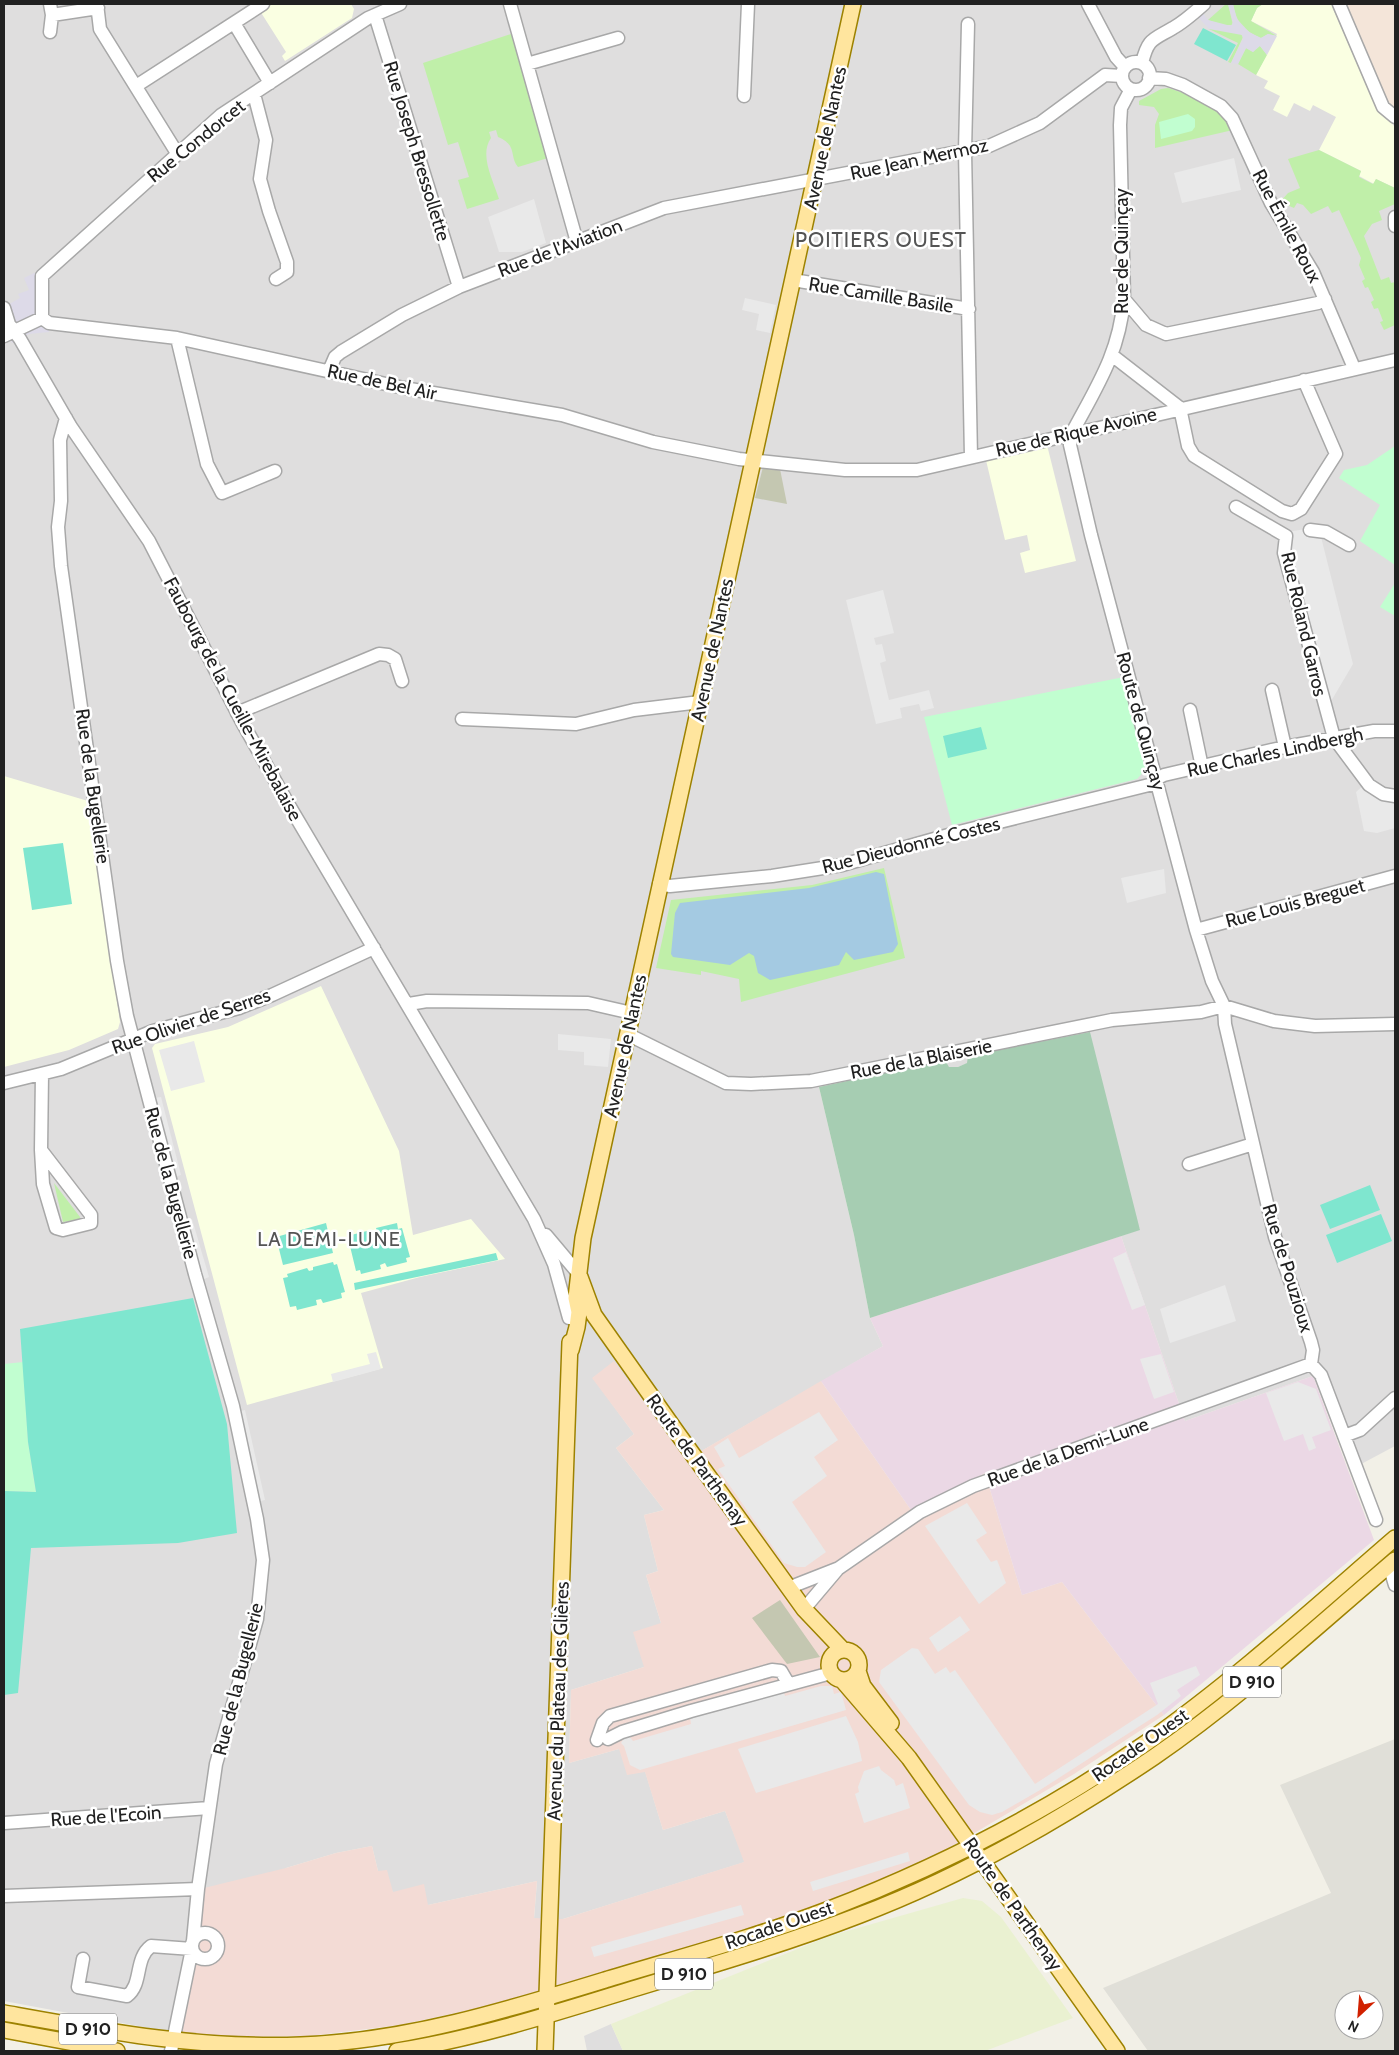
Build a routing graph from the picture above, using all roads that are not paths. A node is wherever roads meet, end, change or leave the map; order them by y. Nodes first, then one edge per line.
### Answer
1 (263, 4) edge
2 (400, 4) edge
3 (510, 4) edge
4 (748, 4) edge
5 (853, 4) edge
6 (1088, 4) edge
7 (1204, 4) edge
8 (1339, 4) edge
9 (98, 6) edge
10 (51, 9) edge
11 (375, 15) junction
12 (234, 22) junction
13 (968, 24) dead end
14 (50, 32) dead end
15 (618, 38) dead end
16 (527, 64) junction
17 (1142, 64) junction
18 (1124, 71) junction
19 (1149, 78) junction
20 (270, 83) junction
21 (136, 86) junction
22 (1131, 88) junction
23 (254, 94) junction
24 (744, 96) dead end
25 (1395, 117) edge
26 (965, 151) junction
27 (177, 153) junction
28 (816, 179) junction
29 (1395, 217) edge
30 (1395, 226) edge
31 (577, 242) junction
32 (276, 279) dead end
33 (793, 280) junction
34 (459, 288) junction
35 (1124, 299) junction
36 (1325, 299) junction
37 (4, 308) edge
38 (969, 309) junction
39 (46, 320) junction
40 (8, 334) edge
41 (177, 338) junction
42 (1113, 356) junction
43 (1395, 360) edge
44 (1354, 368) junction
45 (328, 371) junction
46 (1304, 380) junction
47 (1180, 408) junction
48 (66, 418) junction
49 (1072, 434) junction
50 (971, 457) junction
51 (753, 459) junction
52 (274, 471) dead end
53 (1236, 507) dead end
54 (1310, 530) dead end
55 (1349, 545) dead end
56 (402, 681) dead end
57 (1272, 690) dead end
58 (700, 702) junction
59 (1190, 710) dead end
60 (237, 713) junction
61 (462, 720) dead end
62 (1395, 731) edge
63 (1334, 738) junction
64 (1285, 747) junction
65 (1202, 767) junction
66 (1156, 779) junction
67 (1395, 796) edge
68 (1395, 876) edge
69 (659, 884) junction
70 (1196, 930) junction
71 (374, 948) junction
72 (409, 1004) junction
73 (1224, 1006) junction
74 (632, 1013) junction
75 (1395, 1024) edge
76 (627, 1034) junction
77 (133, 1039) junction
78 (42, 1074) junction
79 (4, 1083) edge
80 (1253, 1144) junction
81 (41, 1150) junction
82 (1189, 1164) dead end
83 (534, 1219) junction
84 (554, 1264) junction
85 (578, 1273) junction
86 (576, 1298) junction
87 (592, 1311) junction
88 (569, 1318) junction
89 (572, 1350) junction
90 (1311, 1364) junction
91 (1395, 1398) edge
92 (1344, 1436) junction
93 (1376, 1520) dead end
94 (1395, 1538) edge
95 (1392, 1562) edge
96 (839, 1568) junction
97 (1395, 1585) edge
98 (788, 1588) junction
99 (804, 1609) junction
100 (842, 1649) junction
101 (834, 1670) junction
102 (858, 1671) junction
103 (788, 1683) junction
104 (909, 1758) junction
105 (209, 1808) junction
106 (4, 1824) edge
107 (972, 1846) junction
108 (982, 1859) junction
109 (198, 1889) junction
110 (4, 1896) edge
111 (197, 1911) junction
112 (208, 1934) junction
113 (195, 1949) junction
114 (82, 1959) dead end
115 (546, 1998) junction
116 (4, 2013) edge
117 (545, 2016) junction
118 (4, 2030) edge
119 (172, 2046) edge
120 (117, 2051) edge
121 (397, 2051) edge
122 (544, 2051) edge
123 (1117, 2051) edge

1 - 12 street
2 - 11 street, Rue Condorcet
3 - 16 street
4 - 24 street
5 - 28 main road, Avenue de Nantes
6 - 18 street
7 - 17 street
8 - 25 street
9 - 10 street
9 - 21 street
10 - 14 street
11 - 20 street, Rue Condorcet
11 - 34 street, Rue Joseph Bressollette
12 - 20 street
12 - 21 street
13 - 26 street
15 - 16 street
16 - 31 street
17 - 18 street
17 - 19 street
18 - 22 street
18 - 26 street, Rue Jean Mermoz
19 - 22 street
19 - 36 street, Rue Émile Roux
20 - 23 street, Rue Condorcet
21 - 27 street
22 - 35 street, Rue de Quinçay
23 - 27 street, Rue Condorcet
23 - 32 street
26 - 28 street, Rue Jean Mermoz
26 - 38 street
27 - 39 street, Rue Condorcet
28 - 31 street, Rue de l'Aviation
28 - 33 main road, Avenue de Nantes
29 - 30 street
31 - 34 street, Rue de l'Aviation
33 - 38 street, Rue Camille Basile
33 - 51 main road, Avenue de Nantes
34 - 45 street, Rue de l'Aviation
35 - 36 street
35 - 42 street, Rue de Quinçay
36 - 44 street, Rue Émile Roux
37 - 40 street, Faubourg de la Cueille-Mirebalaise
38 - 50 street
39 - 40 street
39 - 41 street, Rue de Bel Air
40 - 48 street, Faubourg de la Cueille-Mirebalaise
41 - 45 street, Rue de Bel Air
41 - 52 street
42 - 47 street
42 - 49 street, Rue de Quinçay
43 - 44 street, Rue de Rique Avoine
44 - 46 street, Rue de Rique Avoine
45 - 51 street, Rue de Bel Air
46 - 47 street, Rue de Rique Avoine
46 - 47 street
47 - 49 street, Rue de Rique Avoine
48 - 60 street, Faubourg de la Cueille-Mirebalaise
48 - 77 street, Rue de la Bugellerie
49 - 50 street, Rue de Rique Avoine
49 - 66 street, Route de Quinçay
50 - 51 street, Rue de Rique Avoine
51 - 58 main road, Avenue de Nantes
53 - 63 street, Rue Roland Garros
54 - 55 street, Rue Roland Garros
56 - 60 street
57 - 64 street
58 - 61 street
58 - 69 main road, Avenue de Nantes
59 - 65 street
60 - 71 street, Faubourg de la Cueille-Mirebalaise
62 - 63 street, Rue Charles Lindbergh
63 - 64 street, Rue Charles Lindbergh
63 - 67 street
64 - 65 street, Rue Charles Lindbergh
65 - 66 street, Rue Charles Lindbergh
66 - 69 street, Rue Dieudonné Costes
66 - 70 street, Route de Quinçay
68 - 70 street, Rue Louis Breguet
69 - 74 main road, Avenue de Nantes
70 - 73 street, Route de Quinçay
71 - 72 street, Faubourg de la Cueille-Mirebalaise
71 - 77 street, Rue Olivier de Serres
72 - 74 street
72 - 83 street
73 - 75 street
73 - 76 street, Rue de la Blaiserie
73 - 80 street, Rue de Pouzioux
74 - 76 main road, Avenue de Nantes
76 - 85 main road, Avenue de Nantes
77 - 78 street, Rue Olivier de Serres
77 - 105 street, Rue de la Bugellerie
78 - 79 street, Rue Olivier de Serres
78 - 81 street
80 - 82 street
80 - 90 street, Rue de Pouzioux
81 - 81 street
83 - 84 street
83 - 85 street
84 - 86 street
84 - 88 street
85 - 86 main road, Avenue de Nantes
85 - 87 main road, Route de Parthenay
86 - 87 main road, Route de Parthenay
86 - 88 main road, Avenue du Plateau des Glières
86 - 89 main road, Avenue du Plateau des Glières
87 - 98 main road, Route de Parthenay
88 - 89 main road, Avenue du Plateau des Glières
89 - 115 main road, Avenue du Plateau des Glières
90 - 92 street
90 - 96 street, Rue de la Demi-Lune
91 - 92 street
92 - 93 street
94 - 107 main road, Rocade Ouest / D 910
95 - 97 street
95 - 108 main road, Rocade Ouest / D 910
96 - 98 street, Rue de la Demi-Lune
96 - 99 street, Rue de la Demi-Lune
98 - 99 main road, Route de Parthenay
99 - 100 main road, Route de Parthenay
99 - 101 main road, Route de Parthenay
100 - 101 main road
100 - 102 main road
101 - 102 main road
101 - 103 street
101 - 104 main road, Route de Parthenay
102 - 104 main road, Route de Parthenay
103 - 103 street
104 - 107 main road, Route de Parthenay
105 - 106 street, Rue de l'Ecoin
105 - 109 street, Rue de la Bugellerie
107 - 108 main road, Route de Parthenay
107 - 115 main road, Rocade Ouest / D 910
108 - 117 main road, D 910
108 - 123 main road, Route de Parthenay
109 - 110 street
109 - 111 street, Rue de la Bugellerie
111 - 112 street
111 - 113 street, Rue de la Bugellerie
112 - 113 street
112 - 113 street
113 - 114 street
113 - 119 street, Rue de la Bugellerie
115 - 117 main road, Avenue du Plateau des Glières
115 - 119 main road, Rocade Ouest / D 910
116 - 119 main road, Rocade Ouest / D 910
117 - 121 main road, D 910
117 - 122 main road, Avenue du Plateau des Glières
118 - 120 main road, D 910

